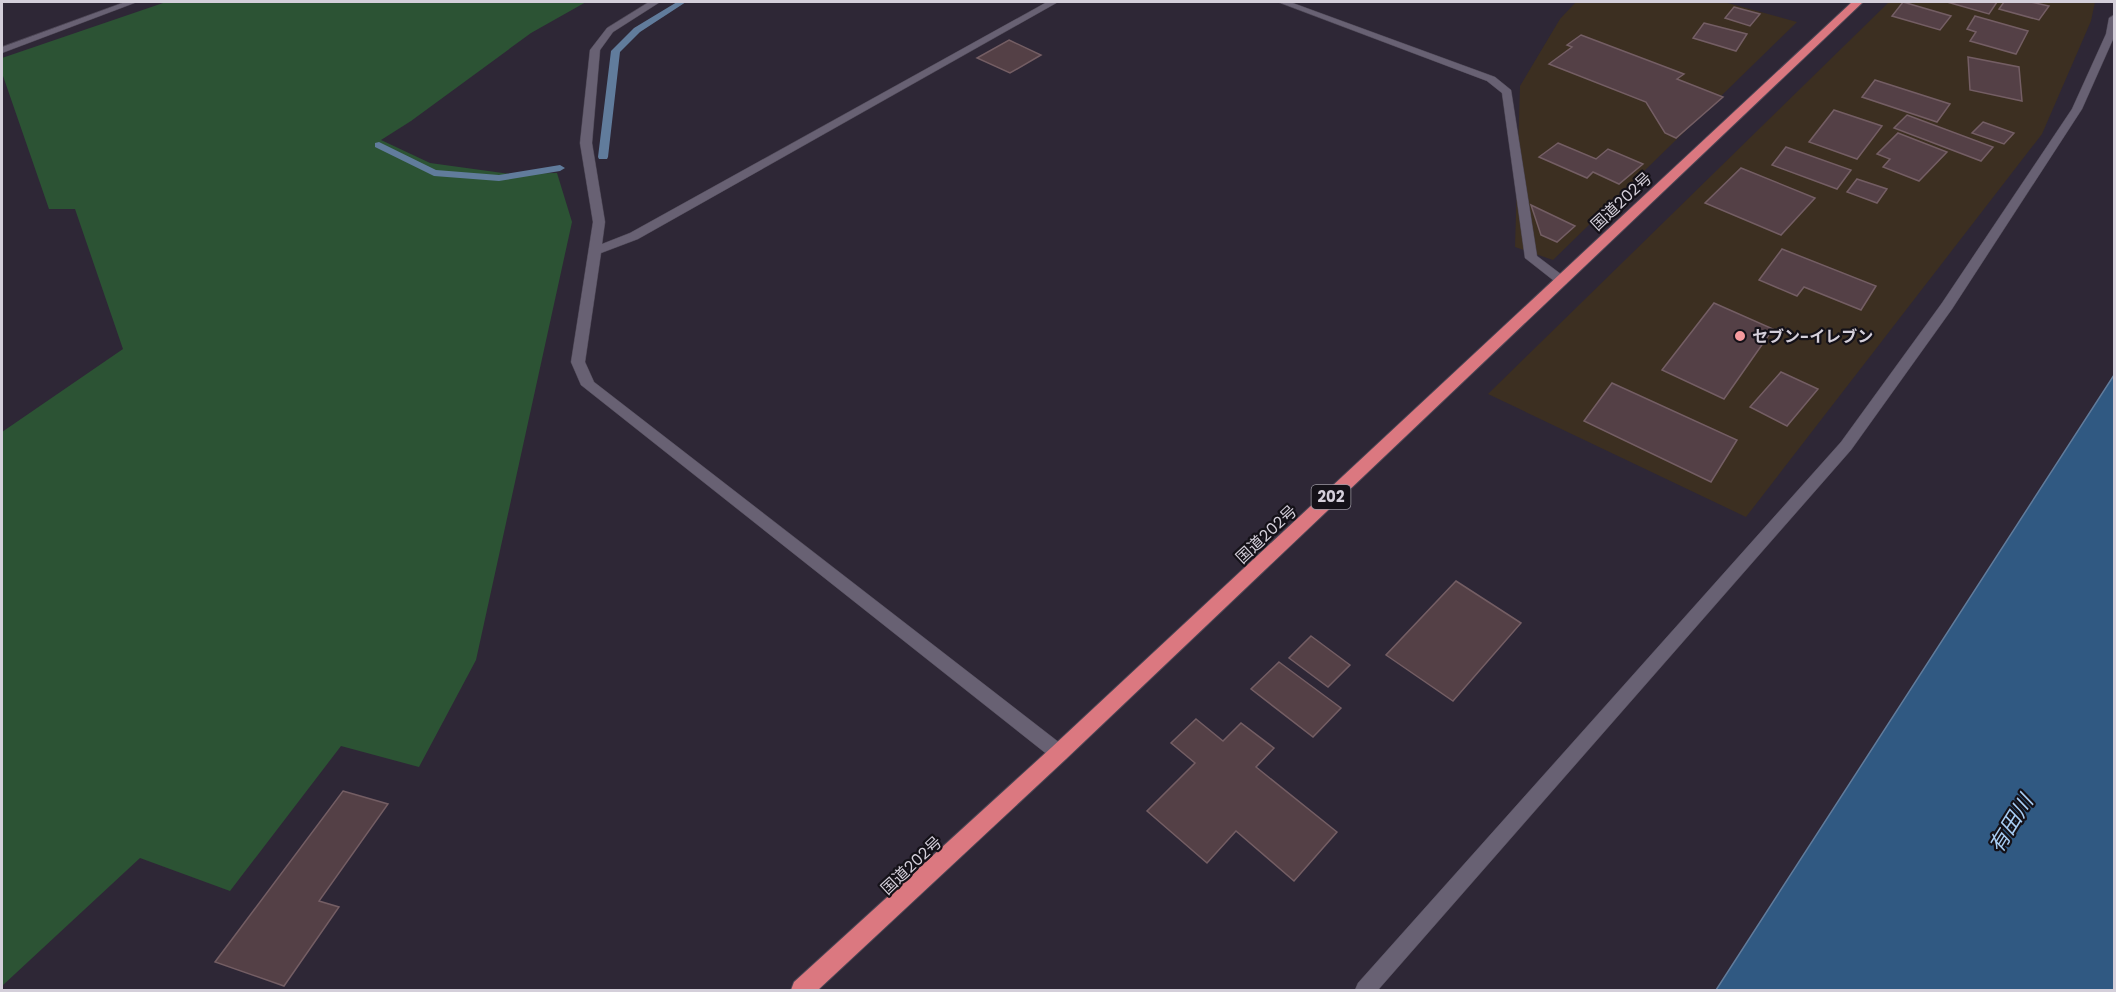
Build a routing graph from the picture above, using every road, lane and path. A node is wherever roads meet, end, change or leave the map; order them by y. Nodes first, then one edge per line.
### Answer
1 (132, 2) edge
2 (655, 2) edge
3 (1053, 2) edge
4 (1283, 2) edge
5 (1858, 2) edge
6 (2115, 18) edge
7 (2, 50) edge
8 (596, 250) junction
9 (1562, 281) junction
10 (1059, 753) junction
11 (802, 990) edge
12 (1365, 990) edge

1 - 7 street
2 - 8 street
3 - 8 street
4 - 9 street
5 - 9 highway, 国道202号 / 202
6 - 12 street
8 - 10 street
9 - 10 highway, 国道202号 / 202
10 - 11 highway, 国道202号 / 202

